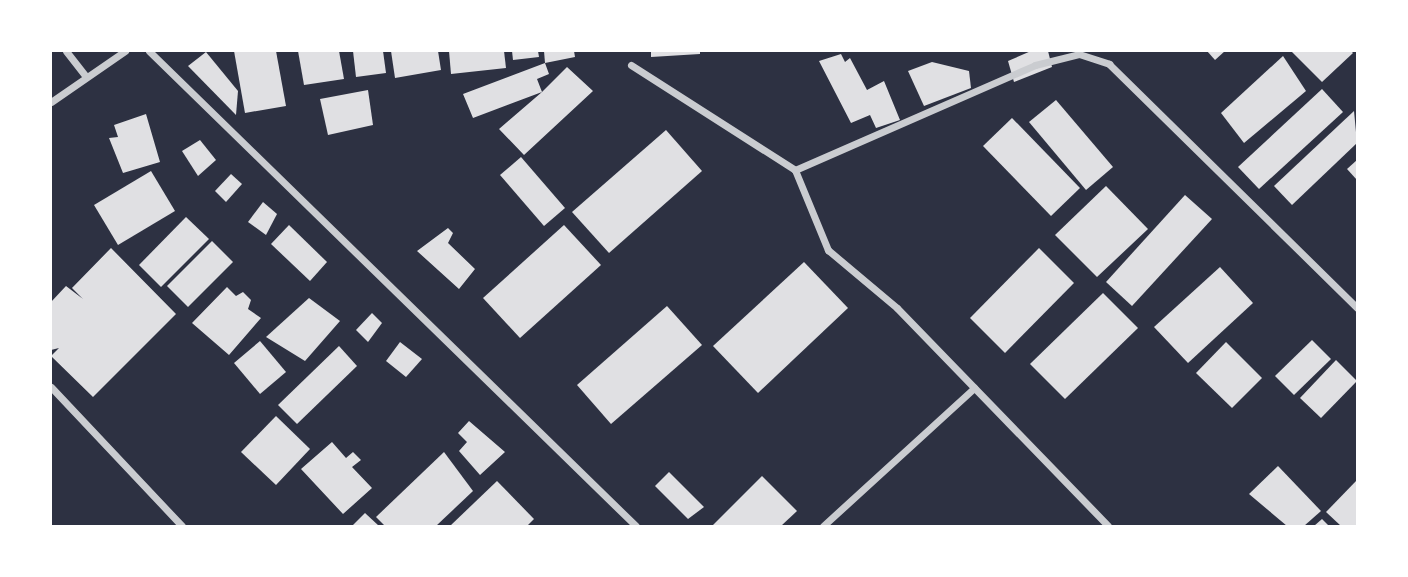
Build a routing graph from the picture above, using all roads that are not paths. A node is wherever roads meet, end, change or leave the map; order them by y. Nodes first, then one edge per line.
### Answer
1 (66, 51) edge
2 (125, 51) edge
3 (149, 51) edge
4 (631, 65) dead end
5 (86, 77) junction
6 (51, 102) edge
7 (795, 170) junction
8 (1357, 309) edge
9 (51, 387) edge
10 (974, 387) junction
11 (182, 526) edge
12 (636, 526) edge
13 (823, 526) edge
14 (1108, 526) edge

1 - 5 street
2 - 5 street
3 - 12 street
4 - 7 street
5 - 6 street
7 - 8 street
7 - 10 street
9 - 11 street
10 - 13 street
10 - 14 street

